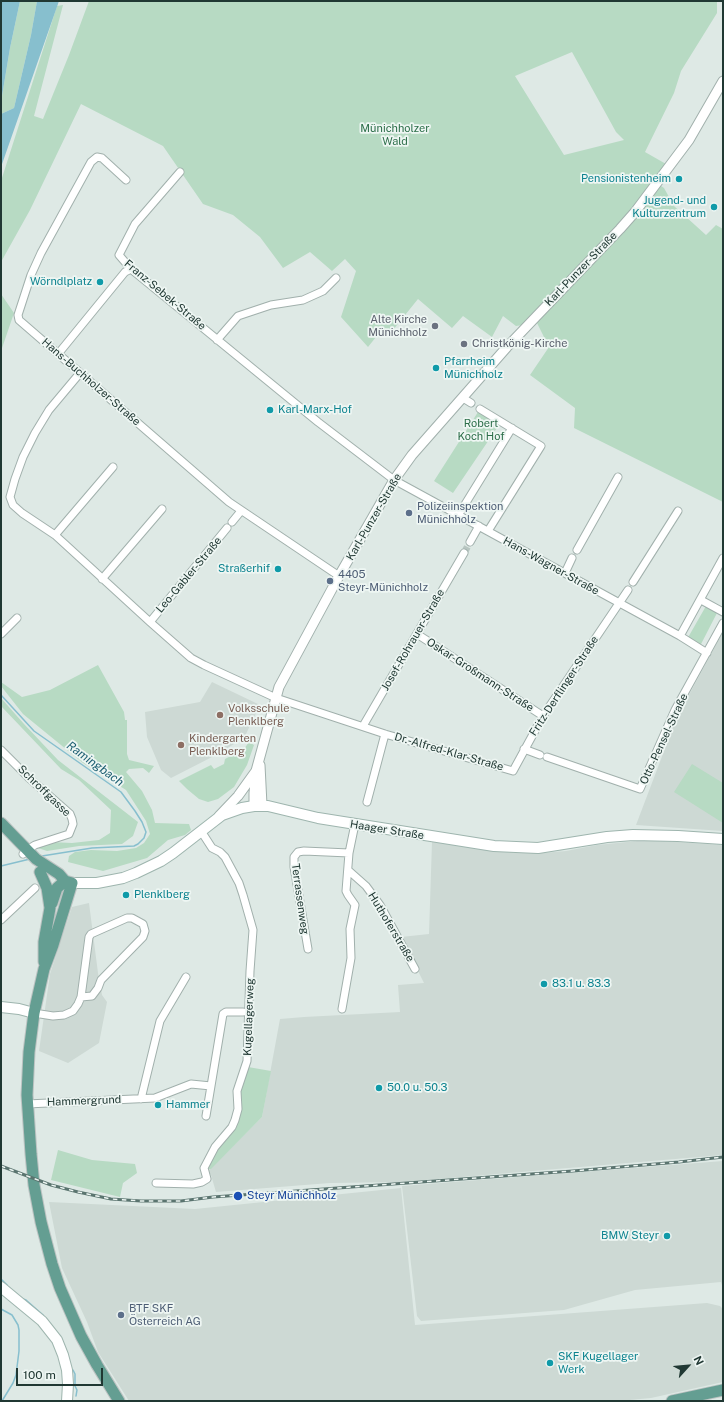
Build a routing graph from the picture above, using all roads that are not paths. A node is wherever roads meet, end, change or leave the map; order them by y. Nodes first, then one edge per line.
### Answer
1 (722, 84) edge
2 (180, 172) dead end
3 (126, 180) dead end
4 (130, 269) junction
5 (336, 278) dead end
6 (217, 340) junction
7 (58, 354) junction
8 (80, 372) junction
9 (463, 398) junction
10 (471, 403) dead end
11 (480, 409) dead end
12 (512, 428) junction
13 (113, 467) dead end
14 (618, 477) dead end
15 (394, 480) junction
16 (162, 509) dead end
17 (241, 511) junction
18 (678, 511) dead end
19 (459, 514) junction
20 (232, 522) dead end
21 (479, 526) junction
22 (227, 528) dead end
23 (488, 531) junction
24 (55, 535) junction
25 (470, 542) tunnel mouth
26 (577, 550) dead end
27 (464, 553) tunnel mouth
28 (572, 558) dead end
29 (723, 558) edge
30 (565, 573) junction
31 (339, 576) junction
32 (102, 579) junction
33 (633, 582) dead end
34 (628, 590) dead end
35 (701, 600) junction
36 (619, 604) junction
37 (723, 612) edge
38 (16, 618) dead end
39 (150, 622) junction
40 (723, 623) edge
41 (1, 634) edge
42 (417, 634) junction
43 (680, 636) junction
44 (707, 653) junction
45 (276, 698) junction
46 (543, 716) junction
47 (363, 726) junction
48 (385, 734) junction
49 (524, 749) junction
50 (1, 750) edge
51 (540, 755) dead end
52 (548, 757) dead end
53 (258, 766) junction
54 (513, 770) joint
55 (367, 802) dead end
56 (258, 805) junction
57 (214, 821) junction
58 (1, 823) edge
59 (355, 824) junction
60 (201, 831) junction
61 (1, 833) edge
62 (723, 840) edge
63 (26, 852) junction
64 (349, 853) junction
65 (348, 870) junction
66 (40, 872) junction
67 (68, 882) junction
68 (35, 888) dead end
69 (50, 908) junction
70 (1, 920) edge
71 (308, 949) dead end
72 (44, 969) junction
73 (415, 969) dead end
74 (186, 977) dead end
75 (81, 997) junction
76 (1, 1007) edge
77 (342, 1009) dead end
78 (243, 1012) dead end
79 (34, 1013) junction
80 (211, 1086) junction
81 (141, 1099) junction
82 (27, 1104) junction
83 (206, 1116) dead end
84 (156, 1183) dead end
85 (1, 1287) edge
86 (723, 1390) edge
87 (67, 1401) edge
88 (120, 1401) edge
89 (672, 1401) edge

1 - 9 street, Karl-Punzer-Straße
2 - 4 street, Franz-Sebek-Straße
3 - 7 street, Hans-Buchholzer-Straße
4 - 6 street, Franz-Sebek-Straße
4 - 7 street
5 - 6 street
6 - 15 street, Franz-Sebek-Straße
7 - 8 street, Hans-Buchholzer-Straße
8 - 17 street, Hans-Buchholzer-Straße
8 - 24 street, Leo-Gabler-Straße
9 - 10 street
9 - 15 street, Karl-Punzer-Straße
11 - 12 street
12 - 19 street
12 - 23 street
13 - 24 street
14 - 26 street
15 - 19 street, Hans-Wagner-Straße
15 - 31 street, Karl-Punzer-Straße
16 - 32 street
17 - 20 street
17 - 31 street, Hans-Buchholzer-Straße
18 - 33 street
19 - 21 street, Hans-Wagner-Straße
21 - 23 street, Hans-Wagner-Straße
21 - 25 street
22 - 39 street, Leo-Gabler-Straße
23 - 30 street, Hans-Wagner-Straße
24 - 32 street, Leo-Gabler-Straße
27 - 42 street, Josef-Rohrauer-Straße
28 - 30 street
29 - 35 street
30 - 36 street, Hans-Wagner-Straße
31 - 45 street, Karl-Punzer-Straße
32 - 39 street, Leo-Gabler-Straße
34 - 36 street, Fritz-Derflinger-Straße
35 - 37 street
35 - 43 street
36 - 43 street, Hans-Wagner-Straße
36 - 46 street, Fritz-Derflinger-Straße
38 - 41 street
39 - 45 street, Leo-Gabler-Straße
40 - 44 street, Otto-Pensel-Straße
42 - 46 street, Oskar-Großmann-Straße
42 - 47 street, Josef-Rohrauer-Straße
43 - 44 street, Hans-Wagner-Straße
44 - 52 street, Otto-Pensel-Straße
45 - 47 street, Dr.-Alfred-Klar-Straße
45 - 53 street, Karl-Punzer-Straße
46 - 49 street, Fritz-Derflinger-Straße
47 - 48 street, Dr.-Alfred-Klar-Straße
48 - 54 street, Dr.-Alfred-Klar-Straße
48 - 55 street, Dr.-Alfred-Klar-Straße
49 - 51 street
49 - 54 street, Fritz-Derflinger-Straße
50 - 63 street, Schroffgasse
53 - 56 street, Karl-Punzer-Straße
53 - 57 street, Karl-Punzer-Straße
56 - 57 main road, Haager Straße
56 - 59 main road, Haager Straße
57 - 60 main road, Haager Straße
58 - 63 main road
59 - 62 main road, Haager Straße
59 - 64 street, Huthoferstraße
60 - 67 main road, Haager Straße
60 - 84 street, Kugellagerweg
61 - 63 main road
63 - 66 main road
63 - 67 main road
64 - 65 street, Huthoferstraße
64 - 71 street, Terrassenweg
65 - 73 street, Huthoferstraße
65 - 77 street, Huthoferstraße
66 - 67 main road
66 - 69 main road
67 - 69 main road
67 - 72 main road
68 - 70 street
69 - 72 main road
72 - 79 main road
74 - 81 street
75 - 75 street
75 - 79 street
76 - 79 main road
78 - 80 street
79 - 82 main road
80 - 81 street, Hammergrund
80 - 83 street
81 - 82 street, Hammergrund
82 - 88 main road
85 - 87 main road
86 - 89 main road

